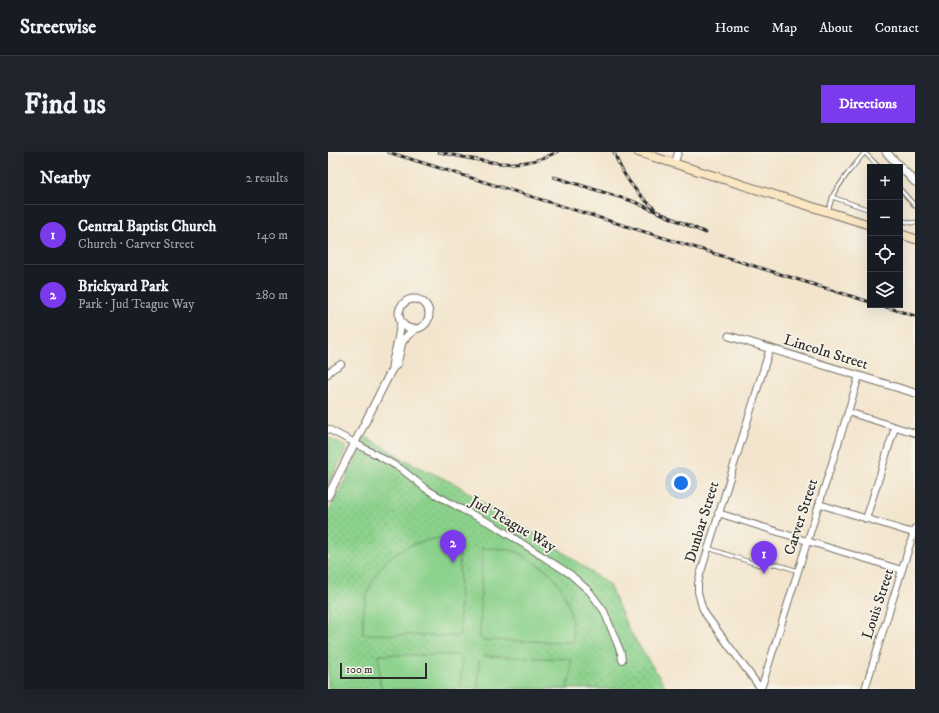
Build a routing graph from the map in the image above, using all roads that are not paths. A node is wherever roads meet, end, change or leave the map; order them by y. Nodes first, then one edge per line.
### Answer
1 (638, 152) edge
2 (678, 152) edge
3 (864, 152) edge
4 (886, 152) edge
5 (675, 163) junction
6 (876, 164) edge
7 (915, 182) edge
8 (903, 192) edge
9 (832, 197) junction
10 (915, 206) edge
11 (867, 209) edge
12 (828, 211) junction
13 (903, 221) edge
14 (915, 222) edge
15 (867, 224) edge
16 (903, 235) edge
17 (915, 239) edge
18 (401, 321) junction
19 (415, 329) junction
20 (729, 336) dead end
21 (770, 348) junction
22 (340, 364) dead end
23 (392, 369) junction
24 (328, 374) edge
25 (859, 376) junction
26 (915, 393) edge
27 (848, 412) junction
28 (895, 427) junction
29 (328, 429) edge
30 (915, 433) edge
31 (355, 443) junction
32 (328, 496) edge
33 (819, 504) junction
34 (718, 513) junction
35 (866, 519) junction
36 (914, 530) edge
37 (807, 541) junction
38 (708, 548) junction
39 (902, 570) junction
40 (798, 571) junction
41 (622, 660) dead end
42 (761, 689) edge
43 (865, 689) edge

1 - 5 main road
2 - 5 street
3 - 6 lane
3 - 9 lane
4 - 7 street
5 - 12 main road
8 - 10 lane
9 - 11 lane
9 - 12 lane
12 - 15 main road
13 - 14 lane
16 - 17 main road
18 - 19 street
18 - 19 street
18 - 23 street
19 - 23 street
20 - 21 street, Lincoln Street
21 - 25 street, Lincoln Street
21 - 34 street, Dunbar Street
22 - 24 street
23 - 31 street
25 - 26 street, Lincoln Street
25 - 27 street, Carver Street
27 - 28 street
27 - 33 street, Carver Street
28 - 30 street
28 - 35 street
29 - 31 street, Jud Teague Way
31 - 32 street
31 - 41 street, Jud Teague Way
33 - 35 street
33 - 37 street, Carver Street
34 - 37 street
34 - 38 street, Dunbar Street
35 - 36 street
36 - 39 street, Louis Street
37 - 39 street
37 - 40 street, Carver Street
38 - 40 lane
38 - 42 street, Dunbar Street
39 - 43 street, Louis Street
40 - 42 street, Carver Street

